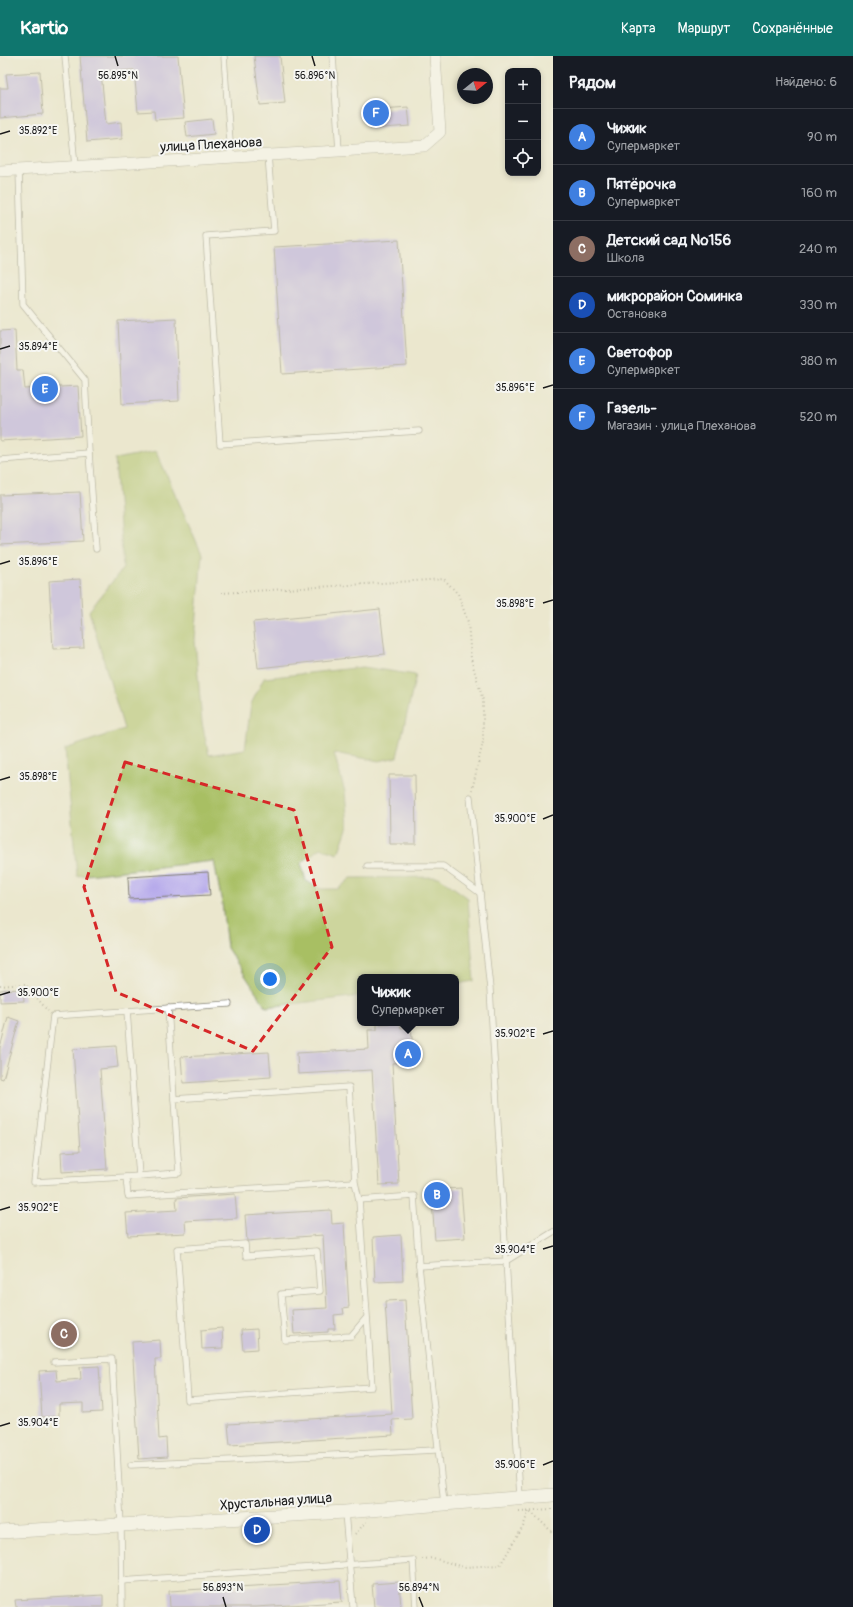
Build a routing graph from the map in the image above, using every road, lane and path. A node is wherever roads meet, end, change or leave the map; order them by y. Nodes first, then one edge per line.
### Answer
1 (64, 56) edge
2 (224, 56) edge
3 (333, 56) edge
4 (435, 56) edge
5 (339, 151) junction
6 (268, 155) junction
7 (231, 157) junction
8 (75, 167) junction
9 (19, 170) junction
10 (0, 171) edge
11 (419, 431) dead end
12 (89, 453) junction
13 (0, 460) edge
14 (96, 549) dead end
15 (221, 593) dead end
16 (470, 797) joint
17 (367, 866) dead end
18 (480, 893) junction
19 (0, 986) edge
20 (229, 1004) dead end
21 (168, 1008) junction
22 (127, 1011) junction
23 (53, 1016) junction
24 (174, 1099) junction
25 (138, 1176) junction
26 (126, 1177) junction
27 (355, 1182) junction
28 (359, 1200) junction
29 (553, 1232) edge
30 (506, 1261) junction
31 (419, 1266) junction
32 (367, 1317) junction
33 (54, 1362) dead end
34 (435, 1450) dead end
35 (131, 1465) dead end
36 (553, 1495) edge
37 (520, 1497) junction
38 (444, 1504) junction
39 (345, 1512) junction
40 (121, 1525) junction
41 (0, 1532) edge
42 (553, 1533) edge
43 (412, 1560) junction
44 (349, 1565) junction
45 (121, 1581) junction
46 (122, 1607) edge
47 (353, 1607) edge
48 (416, 1607) edge

1 - 8 lane
2 - 7 lane
3 - 5 lane
4 - 5 street, улица Плеханова
5 - 6 street, улица Плеханова
6 - 7 street, улица Плеханова
6 - 11 lane
7 - 8 street, улица Плеханова
8 - 9 street, улица Плеханова
9 - 10 street, улица Плеханова
9 - 12 lane
12 - 13 lane
12 - 14 lane
15 - 16 path
16 - 18 lane
17 - 18 lane
18 - 30 lane
19 - 23 path
20 - 21 lane
21 - 22 lane
21 - 24 lane
22 - 23 lane
22 - 25 lane
23 - 26 lane
24 - 25 lane
24 - 27 lane
25 - 26 lane
26 - 27 lane
27 - 28 lane
28 - 31 lane
28 - 32 lane
29 - 30 lane
30 - 31 lane
30 - 37 lane
31 - 38 lane
32 - 32 lane
33 - 40 lane
34 - 35 lane
36 - 37 street, Хрустальная улица
37 - 38 street, Хрустальная улица
38 - 39 street, Хрустальная улица
39 - 40 street, Хрустальная улица
39 - 44 lane
40 - 41 street, Хрустальная улица
40 - 45 lane
42 - 43 path
43 - 44 lane
43 - 48 lane
44 - 45 lane
44 - 47 lane
45 - 46 lane

